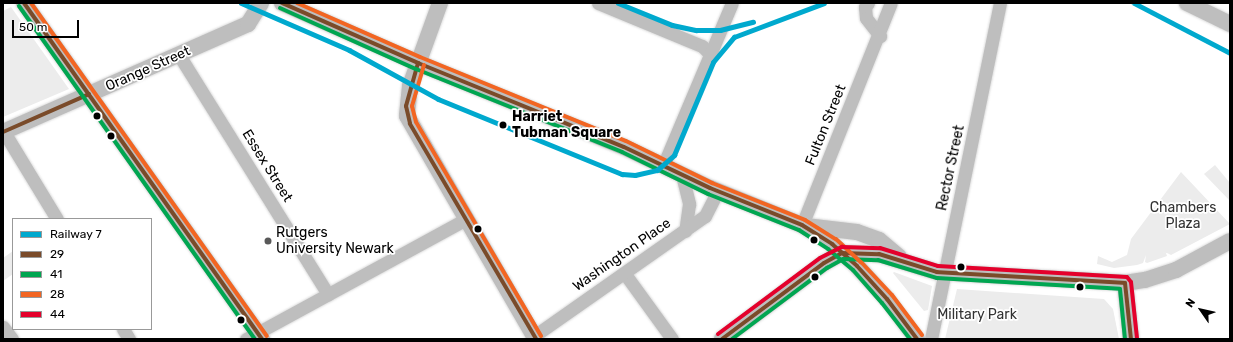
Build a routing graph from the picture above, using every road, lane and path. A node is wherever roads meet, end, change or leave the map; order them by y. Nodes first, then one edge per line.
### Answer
1 (24, 3) edge
2 (261, 3) edge
3 (282, 3) edge
4 (440, 3) edge
5 (598, 3) edge
6 (732, 3) edge
7 (868, 3) edge
8 (892, 3) edge
9 (1000, 3) edge
10 (1187, 3) edge
11 (1230, 24) edge
12 (676, 35) junction
13 (880, 36) junction
14 (717, 37) junction
15 (709, 53) junction
16 (179, 55) junction
17 (418, 63) junction
18 (89, 94) junction
19 (3, 132) edge
20 (663, 166) junction
21 (682, 175) junction
22 (718, 191) junction
23 (56, 218) edge
24 (466, 219) junction
25 (802, 225) junction
26 (685, 231) junction
27 (1230, 241) edge
28 (842, 253) junction
29 (905, 262) junction
30 (945, 272) junction
31 (625, 274) junction
32 (1125, 283) junction
33 (328, 294) junction
34 (3, 327) edge
35 (124, 330) edge
36 (255, 337) edge
37 (1130, 337) edge
38 (535, 338) edge
39 (12, 339) edge
40 (129, 339) edge
41 (672, 339) edge
42 (722, 339) edge
43 (917, 339) edge
44 (931, 339) edge

1 - 18 main road
2 - 16 main road, Orange Street
3 - 17 main road
4 - 17 main road
5 - 12 street
6 - 14 street
7 - 13 street
8 - 13 street, Fulton Street
9 - 30 street, Rector Street
10 - 11 main road
12 - 14 street
12 - 15 street
13 - 25 street, Fulton Street
14 - 15 street
15 - 20 street
16 - 18 main road, Orange Street
16 - 33 street, Essex Street
17 - 20 main road
17 - 24 main road
18 - 19 main road, Orange Street
18 - 36 main road
19 - 23 street
20 - 21 main road
21 - 22 main road
21 - 26 street
22 - 25 main road
22 - 26 street, Washington Place
24 - 33 street
24 - 38 main road
25 - 28 main road
25 - 29 main road
26 - 31 street, Washington Place
27 - 32 main road
28 - 29 main road
28 - 42 main road
28 - 43 main road
29 - 30 main road
30 - 32 main road
30 - 44 street, Rector Street
31 - 38 street, Washington Place
31 - 41 street
32 - 37 main road
33 - 36 street
34 - 39 street
35 - 40 street

